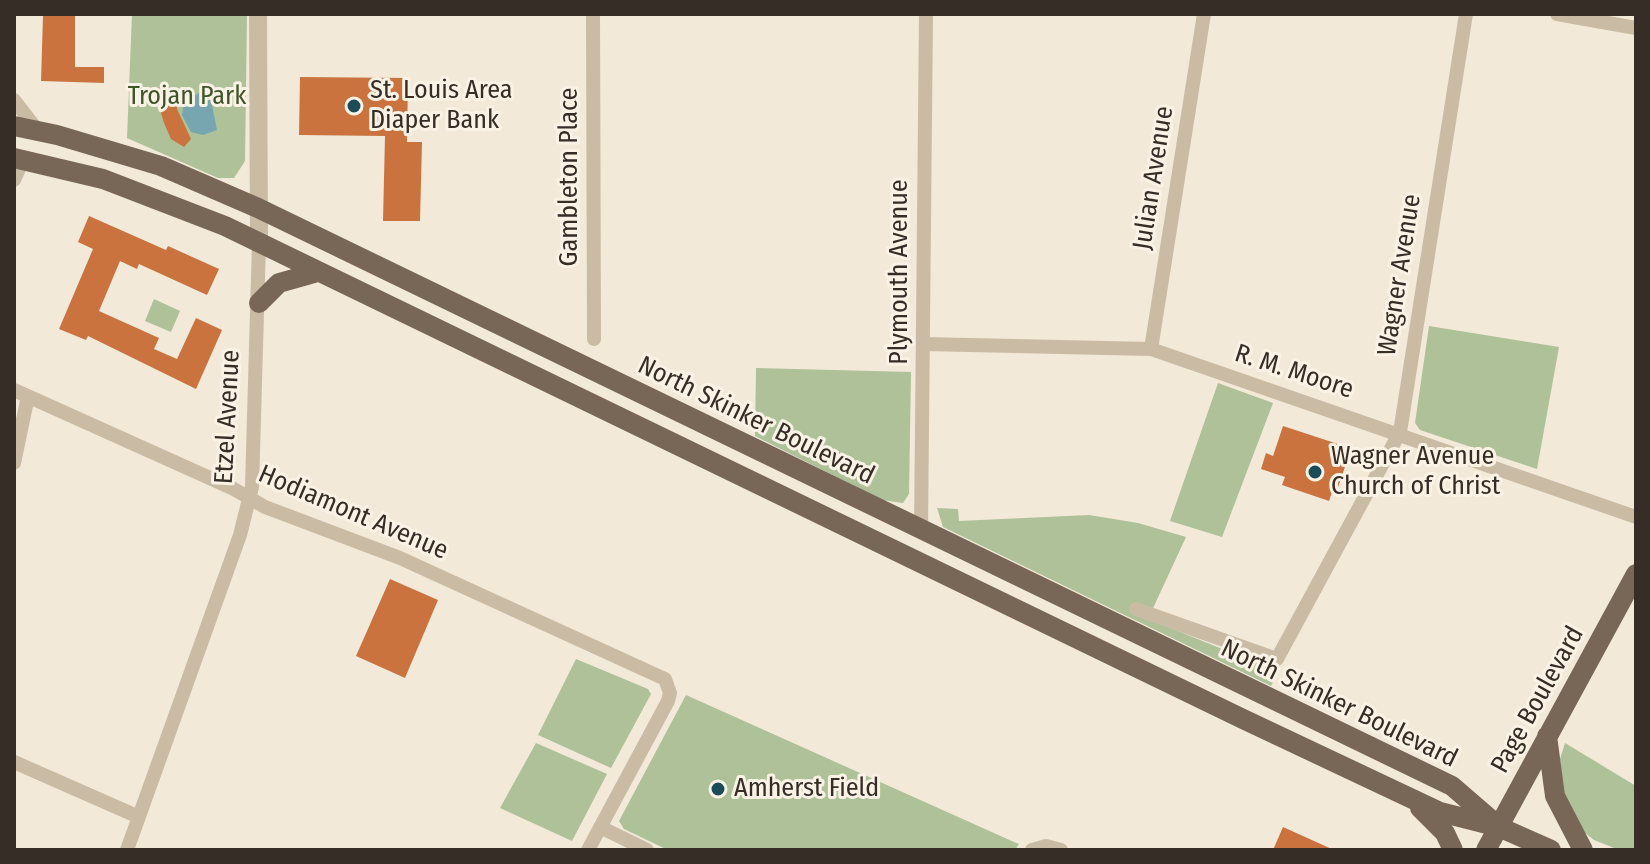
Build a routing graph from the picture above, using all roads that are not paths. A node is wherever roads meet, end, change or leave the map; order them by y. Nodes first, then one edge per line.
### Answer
1 (258, 14) edge
2 (593, 14) edge
3 (926, 14) edge
4 (1204, 14) edge
5 (1466, 14) edge
6 (1557, 14) edge
7 (1636, 28) edge
8 (14, 100) edge
9 (14, 126) edge
10 (38, 131) junction
11 (18, 159) edge
12 (14, 180) edge
13 (258, 208) junction
14 (259, 243) junction
15 (318, 272) junction
16 (259, 303) junction
17 (594, 339) dead end
18 (924, 344) junction
19 (1151, 349) junction
20 (21, 393) edge
21 (1400, 432) junction
22 (14, 463) edge
23 (250, 498) junction
24 (1636, 517) edge
25 (921, 530) junction
26 (1636, 574) edge
27 (1136, 609) dead end
28 (1547, 736) junction
29 (14, 762) edge
30 (1409, 796) junction
31 (139, 817) junction
32 (600, 827) junction
33 (1499, 827) junction
34 (1034, 848) edge
35 (127, 850) edge
36 (588, 850) edge
37 (647, 850) edge
38 (1061, 850) edge
39 (1453, 850) edge
40 (1486, 850) edge
41 (1551, 850) edge
42 (1583, 850) edge

1 - 13 street, Etzel Avenue
2 - 17 street, Gambleton Place
3 - 18 street, Plymouth Avenue
4 - 19 street, Julian Avenue
5 - 21 street, Wagner Avenue
6 - 7 street
8 - 10 street
9 - 10 main road, North Skinker Boulevard
10 - 13 main road, North Skinker Boulevard
11 - 12 street
11 - 14 main road, North Skinker Boulevard
13 - 14 street, Etzel Avenue
13 - 25 main road, North Skinker Boulevard
14 - 15 main road, North Skinker Boulevard
14 - 16 street, Etzel Avenue
15 - 16 main road
15 - 30 main road, North Skinker Boulevard
16 - 23 street, Etzel Avenue
18 - 19 street, R. M. Moore
18 - 25 street, Plymouth Avenue
19 - 21 street, R. M. Moore
20 - 22 street
20 - 23 street, Hodiamont Avenue
21 - 24 street, R. M. Moore
21 - 27 street, Wagner Avenue
23 - 31 street, Etzel Avenue
23 - 32 street, Hodiamont Avenue
25 - 33 main road, North Skinker Boulevard
26 - 28 main road, Page Boulevard
28 - 33 main road, Page Boulevard
28 - 42 main road
29 - 31 street
30 - 33 main road, North Skinker Boulevard
30 - 39 main road
31 - 35 street, Etzel Avenue
32 - 36 street
32 - 37 street
33 - 40 main road, Page Boulevard
33 - 41 main road
34 - 38 street

